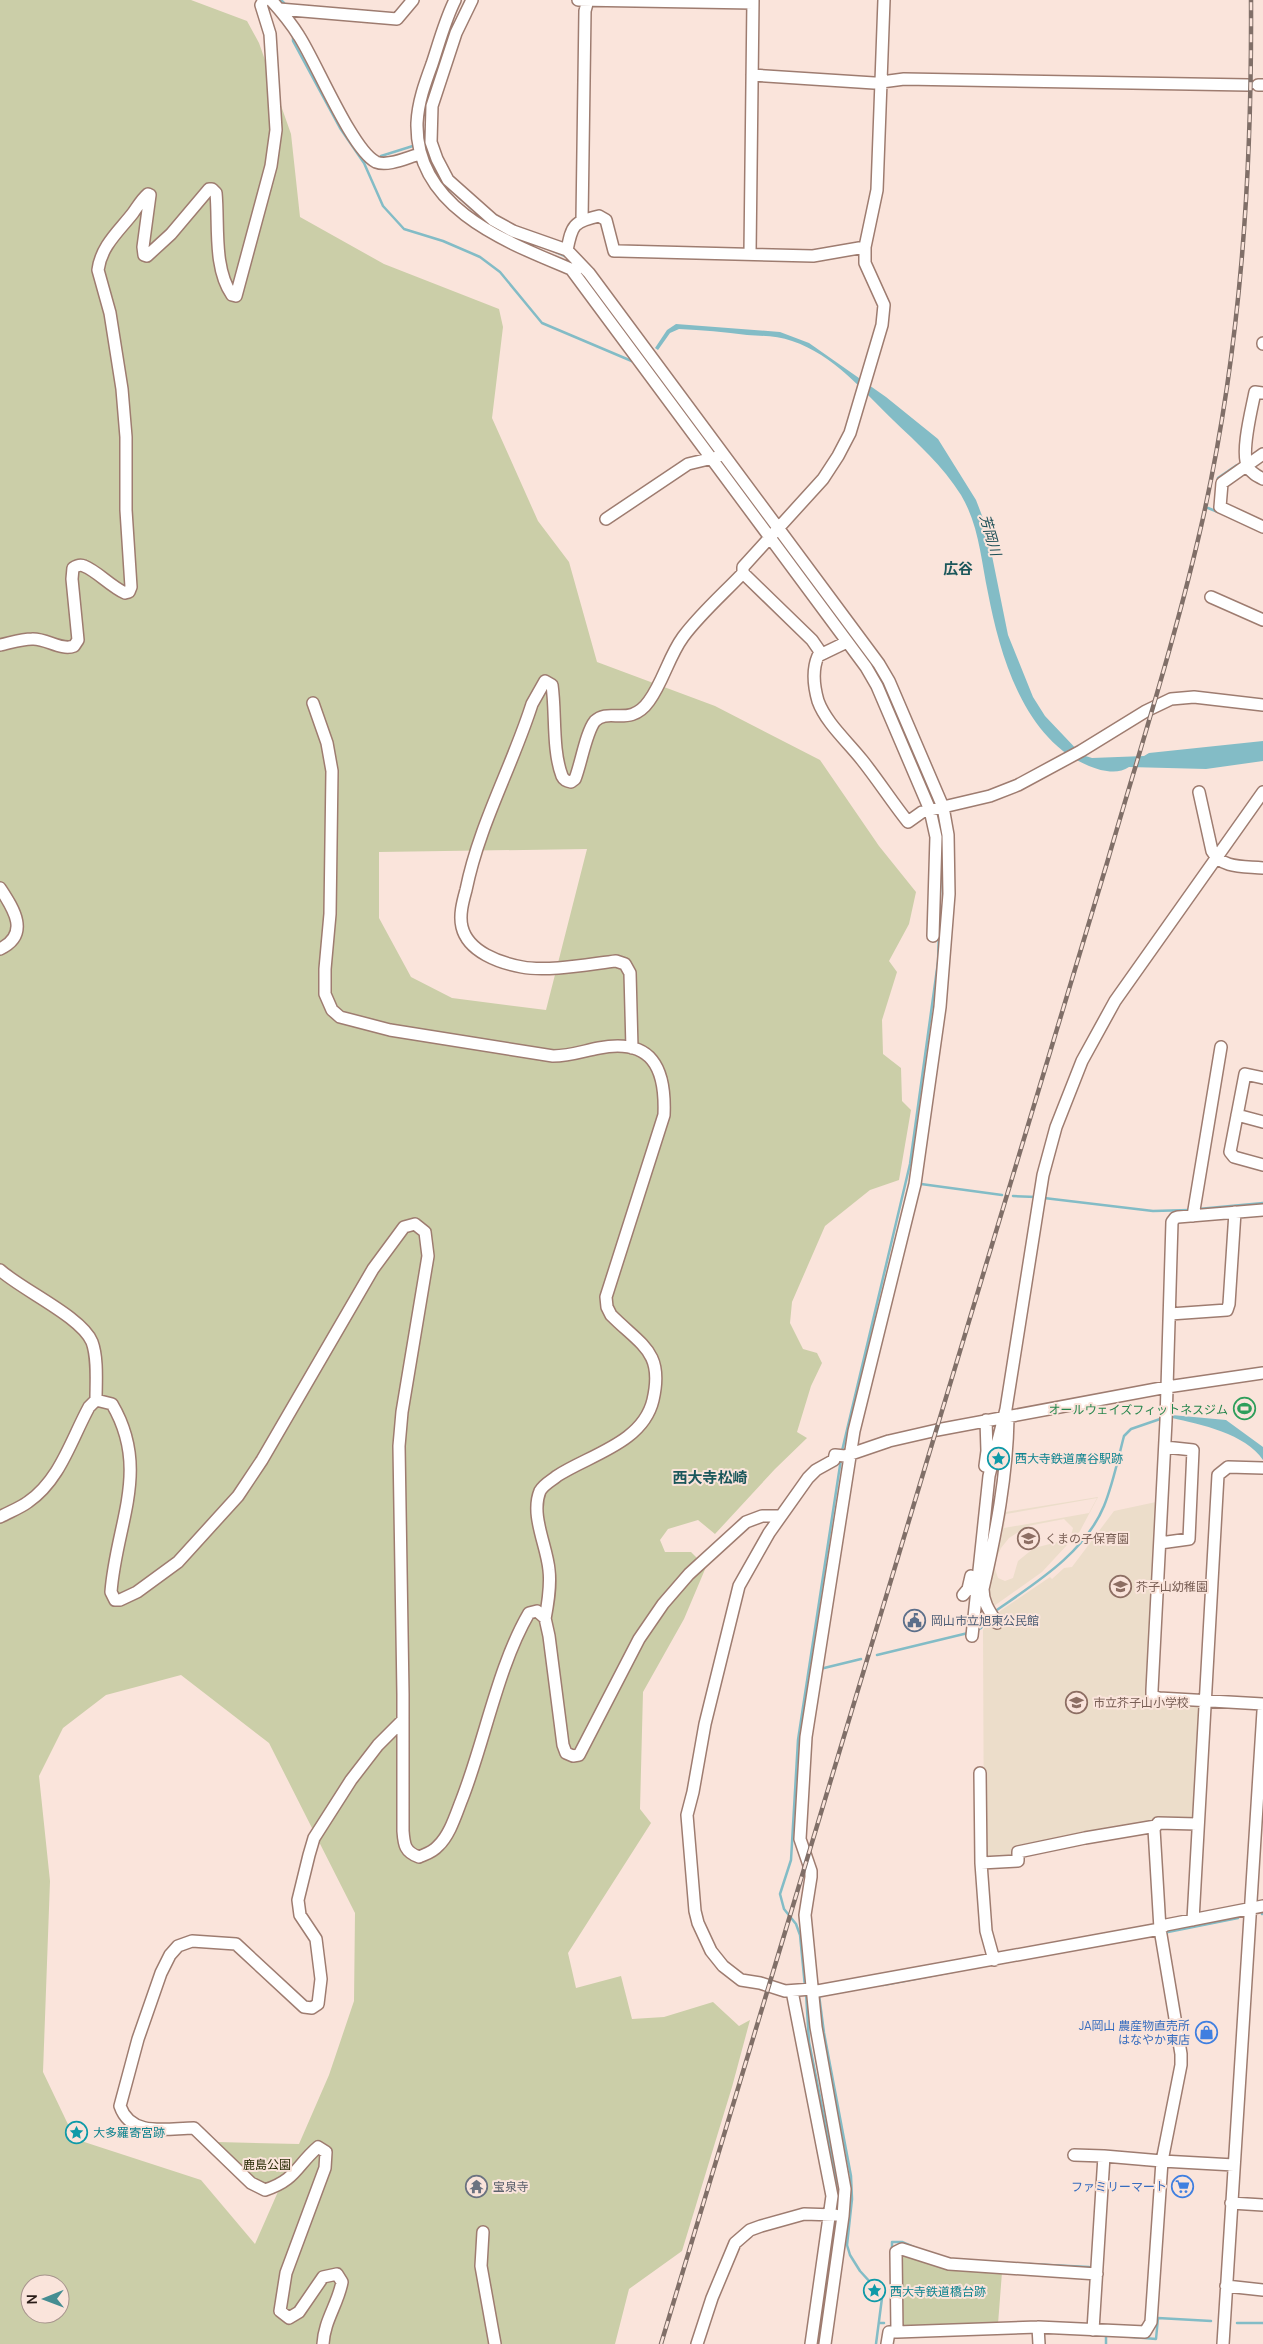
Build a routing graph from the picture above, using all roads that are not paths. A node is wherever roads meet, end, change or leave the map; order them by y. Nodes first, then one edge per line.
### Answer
1 (264, 0) edge
2 (271, 0) edge
3 (413, 0) edge
4 (455, 0) edge
5 (472, 0) edge
6 (584, 0) edge
7 (884, 0) edge
8 (753, 2) edge
9 (279, 9) junction
10 (752, 75) junction
11 (881, 81) junction
12 (1256, 85) edge
13 (419, 148) junction
14 (582, 220) junction
15 (864, 247) junction
16 (567, 250) junction
17 (750, 253) junction
18 (577, 269) junction
19 (1263, 393) edge
20 (1263, 454) edge
21 (717, 456) junction
22 (1247, 466) junction
23 (1263, 479) edge
24 (606, 518) dead end
25 (1263, 528) edge
26 (774, 534) junction
27 (743, 573) junction
28 (1211, 597) dead end
29 (1263, 620) edge
30 (848, 642) junction
31 (0, 646) edge
32 (821, 653) junction
33 (313, 703) dead end
34 (1263, 704) edge
35 (1199, 792) dead end
36 (1263, 792) edge
37 (936, 808) junction
38 (1216, 858) junction
39 (1263, 868) edge
40 (0, 888) edge
41 (933, 936) dead end
42 (0, 949) edge
43 (1221, 1047) dead end
44 (632, 1048) junction
45 (1263, 1078) edge
46 (1237, 1115) junction
47 (1263, 1122) edge
48 (1263, 1165) edge
49 (1263, 1210) edge
50 (1193, 1212) junction
51 (1234, 1212) junction
52 (0, 1270) edge
53 (1170, 1314) junction
54 (1263, 1373) edge
55 (1168, 1387) junction
56 (96, 1400) junction
57 (1006, 1417) junction
58 (986, 1420) junction
59 (1165, 1447) junction
60 (844, 1456) junction
61 (1263, 1468) edge
62 (0, 1516) edge
63 (781, 1516) junction
64 (1160, 1543) junction
65 (963, 1595) dead end
66 (993, 1616) dead end
67 (545, 1619) junction
68 (973, 1632) dead end
69 (1206, 1700) junction
70 (1263, 1704) edge
71 (1263, 1711) edge
72 (402, 1721) junction
73 (980, 1773) dead end
74 (1198, 1824) junction
75 (1156, 1826) junction
76 (981, 1863) junction
77 (1263, 1906) edge
78 (1250, 1909) junction
79 (1193, 1920) junction
80 (1160, 1932) junction
81 (994, 1960) junction
82 (805, 1990) junction
83 (1074, 2155) dead end
84 (1104, 2156) junction
85 (1162, 2161) junction
86 (1234, 2165) junction
87 (1231, 2203) junction
88 (1263, 2205) edge
89 (841, 2216) junction
90 (483, 2232) dead end
91 (1097, 2274) junction
92 (1226, 2286) junction
93 (1263, 2290) edge
94 (1038, 2327) junction
95 (1093, 2330) junction
96 (897, 2332) junction
97 (1113, 2332) junction
98 (323, 2344) edge
99 (495, 2344) edge
100 (697, 2344) edge
101 (811, 2344) edge
102 (825, 2344) edge
103 (887, 2344) edge
104 (1039, 2344) edge
105 (1112, 2344) edge
106 (1223, 2344) edge

1 - 31 street
2 - 9 street
3 - 9 street
4 - 13 street
5 - 16 street
6 - 8 street
6 - 14 street
7 - 11 street
8 - 10 street
9 - 13 street
10 - 11 street
10 - 17 street
11 - 12 street
11 - 15 street
13 - 18 street
14 - 16 street
14 - 17 street
15 - 17 street
15 - 26 street
16 - 18 street
18 - 21 street
19 - 22 street
20 - 22 street
21 - 24 street
21 - 26 street
22 - 23 street
22 - 25 street
26 - 27 street
26 - 30 street
26 - 37 street
27 - 32 street
27 - 44 street
28 - 29 street
30 - 32 street
30 - 37 street
32 - 37 street
33 - 44 street
34 - 37 street
35 - 38 street
36 - 38 street
37 - 41 street
37 - 60 street
38 - 39 street
38 - 57 street
40 - 42 street
43 - 50 street
44 - 67 street
45 - 46 street
46 - 47 street
46 - 48 street
49 - 51 street
50 - 51 street
50 - 53 street
51 - 53 street
52 - 56 street
53 - 55 street
54 - 55 street
55 - 57 street
55 - 59 street
56 - 62 street
56 - 72 street
57 - 58 street
57 - 66 street
57 - 68 street
58 - 60 street
58 - 65 street
59 - 64 street
59 - 64 street
60 - 63 street
60 - 82 street
61 - 69 street
63 - 67 street
63 - 82 street
64 - 69 street
67 - 72 street
69 - 70 street
69 - 74 street
71 - 78 street
72 - 98 street
73 - 76 street
74 - 75 street
74 - 79 street
75 - 76 street
75 - 80 street
76 - 81 street
77 - 78 street
78 - 79 street
78 - 86 street
79 - 80 street
80 - 81 street
80 - 85 street
81 - 82 street
82 - 89 street
82 - 89 street
83 - 84 street
84 - 85 street
84 - 91 street
85 - 86 street
85 - 97 street
86 - 87 street
87 - 88 street
87 - 92 street
89 - 100 street
89 - 101 street
89 - 102 street
90 - 99 street
91 - 95 street
91 - 96 street
92 - 93 street
92 - 106 street
94 - 95 street
94 - 96 street
94 - 104 street
95 - 97 street
96 - 103 street
97 - 105 street

